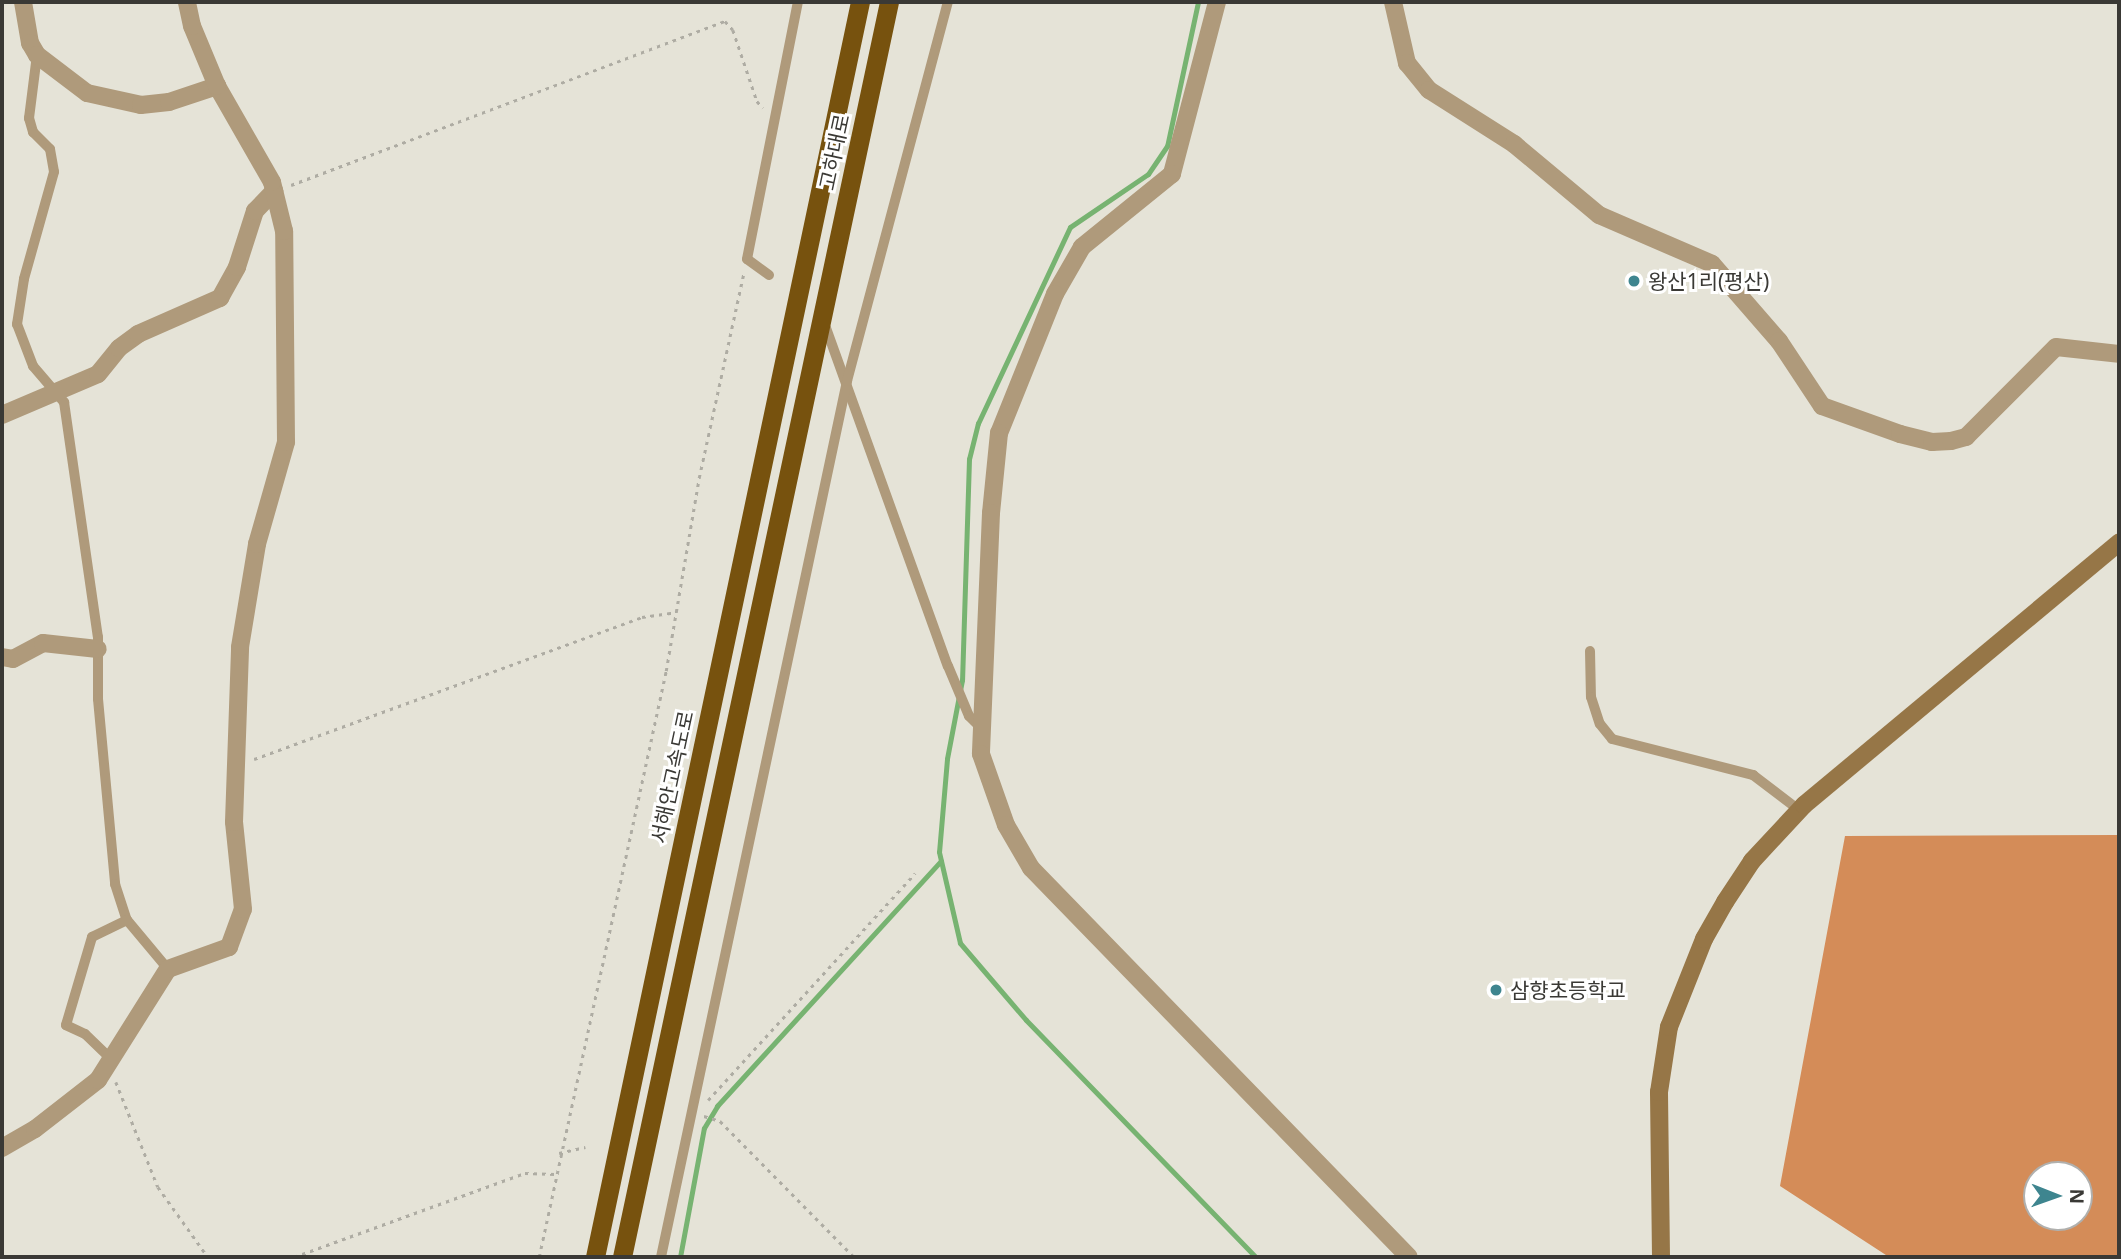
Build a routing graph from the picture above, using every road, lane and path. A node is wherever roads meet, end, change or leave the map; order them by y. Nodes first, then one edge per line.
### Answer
1 (23, 2) edge
2 (187, 2) edge
3 (798, 2) edge
4 (847, 2) edge
5 (860, 2) edge
6 (889, 2) edge
7 (900, 2) edge
8 (948, 2) edge
9 (1217, 2) edge
10 (1393, 2) edge
11 (37, 55) junction
12 (217, 86) junction
13 (775, 119) junction
14 (274, 191) junction
15 (747, 259) junction
16 (769, 275) dead end
17 (796, 307) junction
18 (825, 319) junction
19 (2119, 354) edge
20 (847, 381) junction
21 (57, 390) junction
22 (2, 415) edge
23 (2119, 543) edge
24 (677, 612) junction
25 (98, 649) junction
26 (1590, 651) dead end
27 (2, 657) edge
28 (979, 727) junction
29 (237, 764) junction
30 (1799, 810) junction
31 (915, 873) dead end
32 (127, 920) junction
33 (168, 969) junction
34 (110, 1061) junction
35 (691, 1116) junction
36 (585, 1147) dead end
37 (2, 1148) edge
38 (559, 1153) junction
39 (555, 1174) junction
40 (208, 1257) edge
41 (294, 1257) edge
42 (539, 1257) edge
43 (595, 1257) edge
44 (622, 1257) edge
45 (661, 1257) edge
46 (854, 1257) edge
47 (1409, 1257) edge
48 (1661, 1257) edge

1 - 11 street
2 - 12 street
3 - 13 lane
4 - 17 highway
5 - 17 highway, 고하대로
6 - 18 highway, 고하대로
7 - 18 highway
8 - 20 lane
9 - 28 street
10 - 19 street
11 - 12 street
11 - 21 lane
12 - 14 street
13 - 14 path
13 - 15 lane
14 - 21 street
14 - 29 street
15 - 16 lane
15 - 24 path
17 - 43 highway, 서해안고속도로
18 - 20 lane
18 - 44 highway
20 - 28 lane
20 - 35 lane
21 - 22 street
21 - 25 lane
23 - 30 main road
24 - 29 path
24 - 38 path
25 - 27 street
25 - 32 lane
26 - 30 lane
28 - 47 street
29 - 33 street
30 - 48 main road
31 - 35 path
32 - 33 lane
32 - 34 lane
33 - 34 street
34 - 37 street
34 - 40 path
35 - 45 lane
35 - 46 path
36 - 38 path
38 - 39 path
39 - 41 path
39 - 42 path

